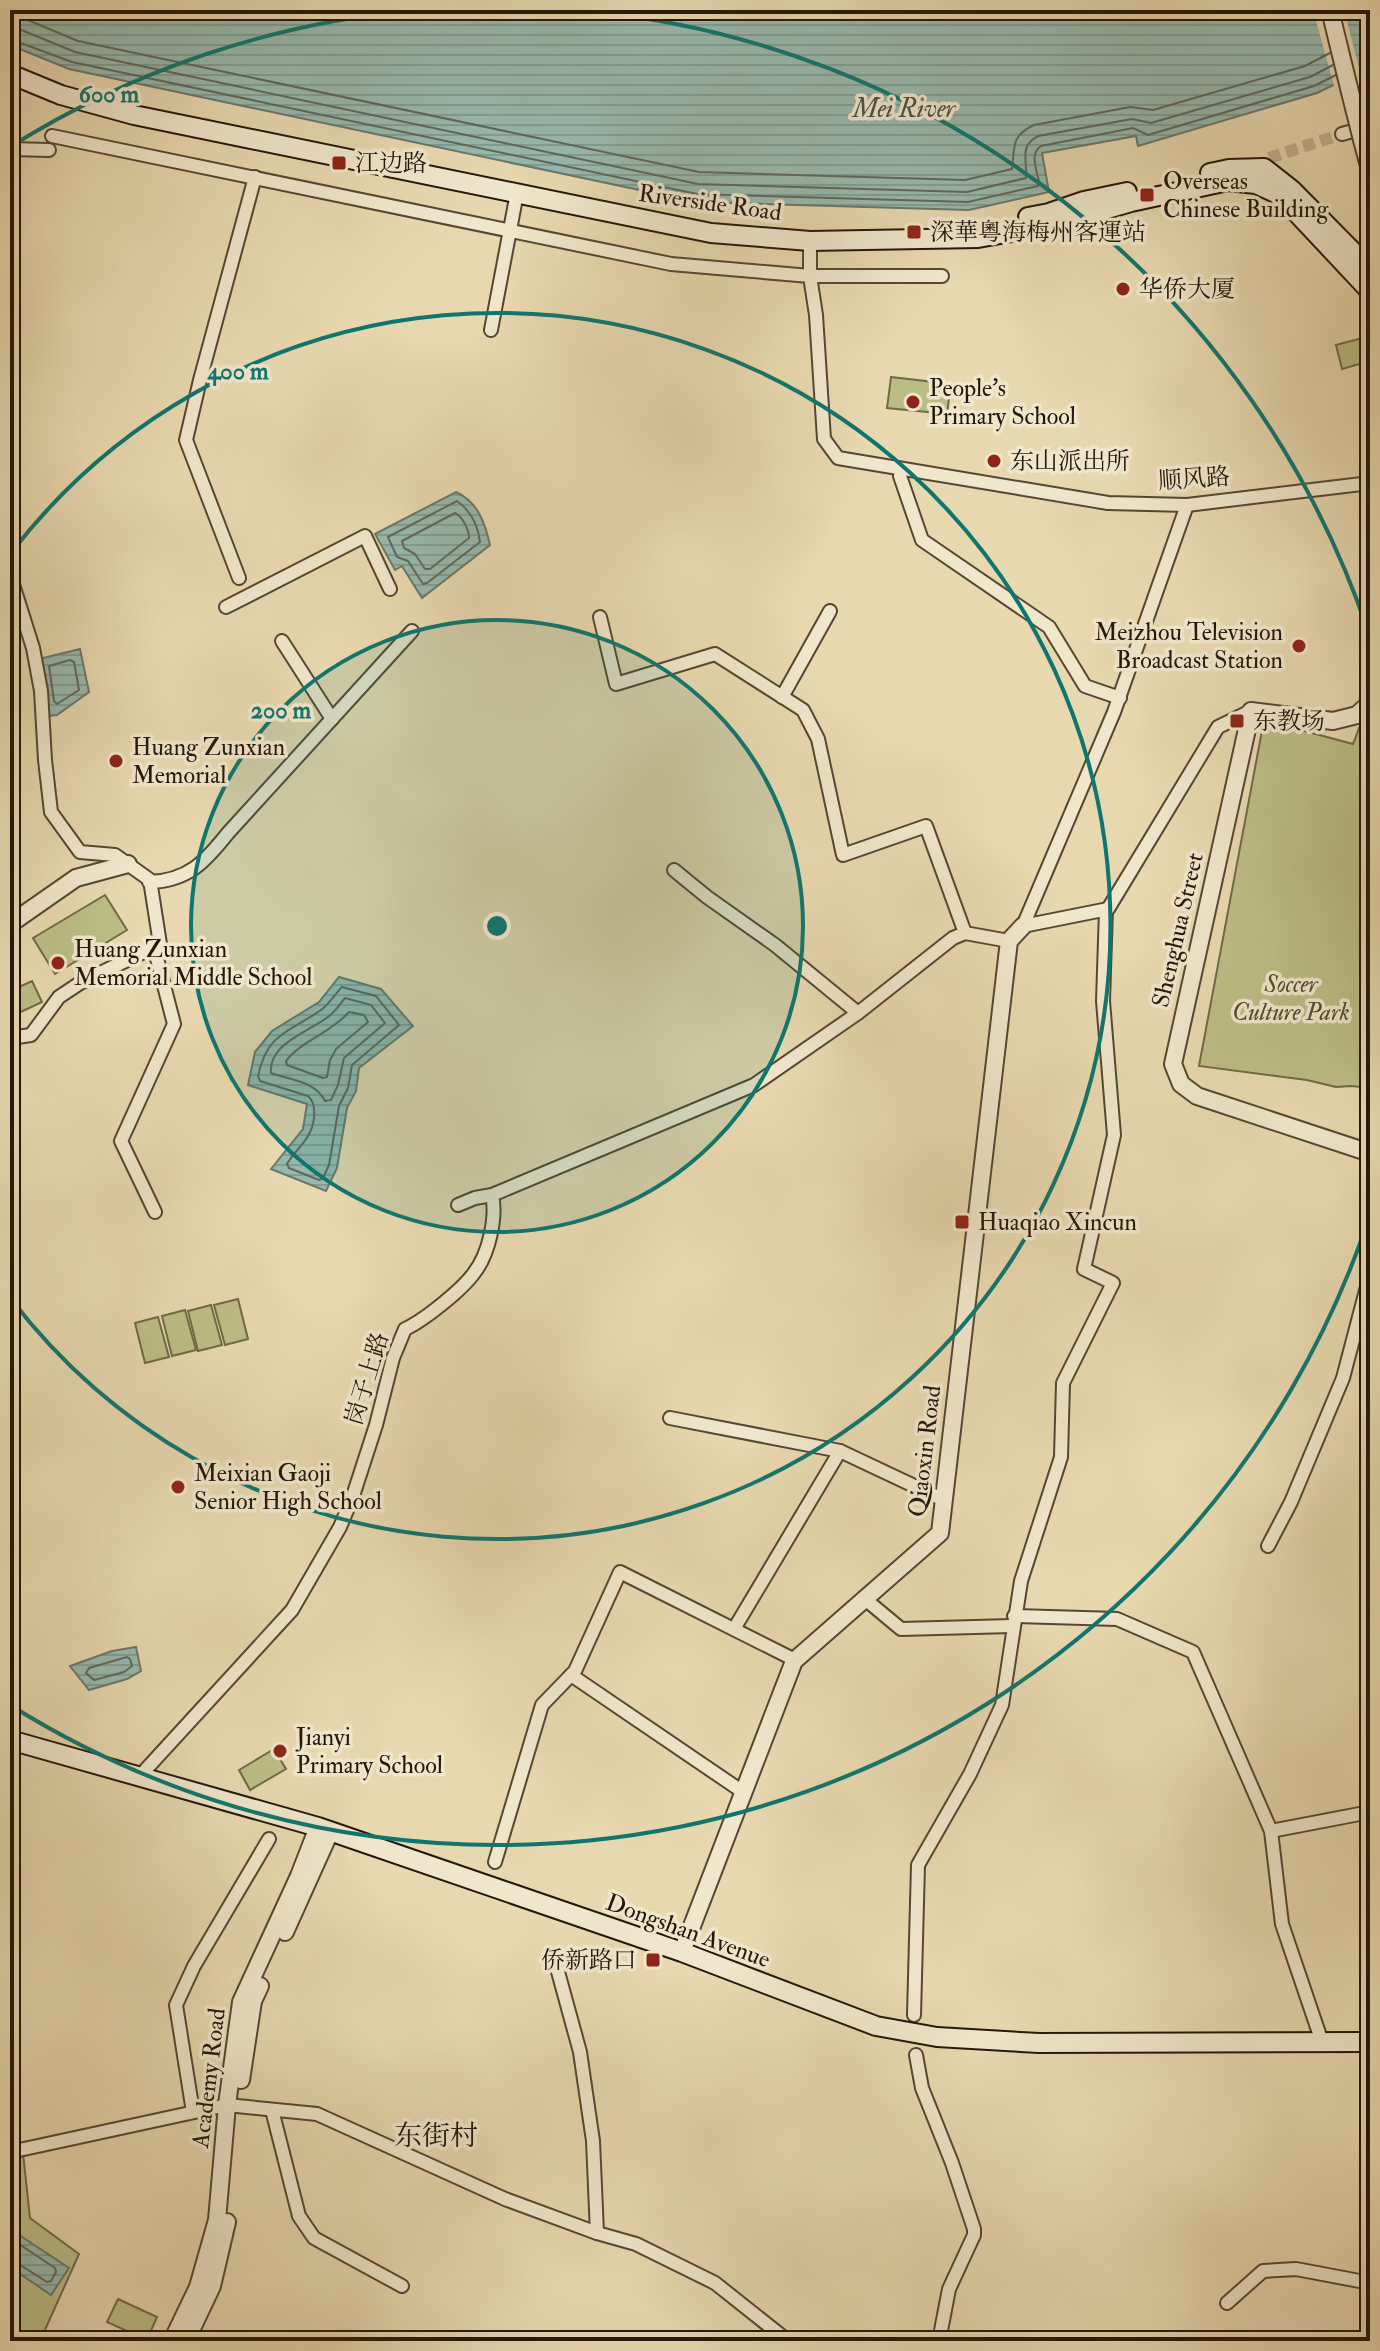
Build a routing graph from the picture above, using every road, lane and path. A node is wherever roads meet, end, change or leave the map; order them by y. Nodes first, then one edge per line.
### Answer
1 (1330, 10) edge
2 (10, 61) edge
3 (10, 74) edge
4 (1366, 133) edge
5 (1342, 134) tunnel mouth
6 (52, 136) dead end
7 (10, 149) edge
8 (49, 150) dead end
9 (1263, 170) junction
10 (1370, 170) edge
11 (255, 177) junction
12 (517, 193) junction
13 (810, 241) junction
14 (1367, 263) edge
15 (810, 276) junction
16 (942, 276) dead end
17 (1370, 291) edge
18 (491, 330) dead end
19 (900, 476) dead end
20 (1370, 483) edge
21 (1187, 505) junction
22 (10, 575) edge
23 (239, 578) dead end
24 (390, 589) dead end
25 (226, 607) dead end
26 (830, 611) dead end
27 (600, 617) dead end
28 (412, 631) dead end
29 (282, 641) dead end
30 (782, 697) junction
31 (1120, 698) junction
32 (1370, 703) edge
33 (1251, 711) junction
34 (332, 719) junction
35 (128, 864) junction
36 (674, 870) dead end
37 (149, 882) dead end
38 (1106, 910) junction
39 (10, 924) edge
40 (1023, 926) junction
41 (965, 933) junction
42 (1009, 941) junction
43 (154, 947) junction
44 (858, 1013) junction
45 (10, 1038) edge
46 (1370, 1153) edge
47 (492, 1195) junction
48 (458, 1205) dead end
49 (155, 1212) dead end
50 (1370, 1275) edge
51 (670, 1418) dead end
52 (840, 1451) junction
53 (944, 1500) junction
54 (1268, 1546) dead end
55 (865, 1599) junction
56 (1013, 1621) junction
57 (734, 1629) junction
58 (795, 1660) junction
59 (571, 1675) junction
60 (10, 1740) edge
61 (139, 1777) junction
62 (743, 1792) junction
63 (1370, 1812) edge
64 (324, 1830) junction
65 (1271, 1831) junction
66 (269, 1839) dead end
67 (495, 1862) dead end
68 (682, 1952) junction
69 (557, 1968) dead end
70 (914, 2015) dead end
71 (1322, 2042) junction
72 (1370, 2042) edge
73 (916, 2055) dead end
74 (232, 2106) junction
75 (272, 2110) junction
76 (193, 2112) junction
77 (10, 2152) edge
78 (597, 2233) junction
79 (1370, 2283) edge
80 (402, 2286) dead end
81 (1227, 2303) dead end
82 (172, 2341) edge
83 (186, 2341) edge
84 (788, 2341) edge
85 (939, 2341) edge

1 - 4 street, bridge
2 - 9 main road, Riverside Road
3 - 12 main road, Riverside Road
4 - 5 street
4 - 10 street
6 - 11 street
7 - 8 street
9 - 13 main road, Riverside Road
9 - 14 main road
9 - 17 main road
11 - 15 street
11 - 23 street
12 - 13 main road, Riverside Road
12 - 18 street
13 - 15 street, 顺风路
15 - 16 street
15 - 21 street, 顺风路
19 - 31 street
20 - 21 street, 顺风路
21 - 31 street
22 - 35 street
24 - 25 street
26 - 30 street
27 - 30 street
28 - 34 street
29 - 34 street
30 - 41 street
31 - 40 street
32 - 33 street
33 - 38 street
33 - 46 street, Shenghua Street
34 - 37 street
35 - 39 street
35 - 43 street
36 - 44 street
38 - 40 street
38 - 56 street
40 - 42 street
41 - 42 street
41 - 44 street
42 - 53 street, Qiaoxin Road
43 - 45 street
43 - 49 street
44 - 47 street
47 - 48 street
47 - 61 street, 岗子上路
50 - 54 street
51 - 52 street
52 - 53 street
52 - 57 street
53 - 55 street, Qiaoxin Road
55 - 56 street
55 - 58 street, Qiaoxin Road
56 - 65 street
56 - 70 street
57 - 58 street
57 - 59 street
58 - 62 street, Qiaoxin Road
59 - 62 street
59 - 67 street
60 - 61 main road, Dongshan Avenue
61 - 64 main road, Dongshan Avenue
62 - 68 street, Qiaoxin Road
63 - 65 street
64 - 68 main road, Dongshan Avenue
64 - 74 street, Academy Road
65 - 71 street
66 - 76 street
68 - 71 main road, Dongshan Avenue
69 - 78 street
71 - 72 main road, Dongshan Avenue
73 - 85 street
74 - 75 street
74 - 76 street
74 - 82 street, Academy Road
74 - 83 street, Academy Road
75 - 78 street
75 - 80 street
76 - 77 street
78 - 84 street
79 - 81 street

